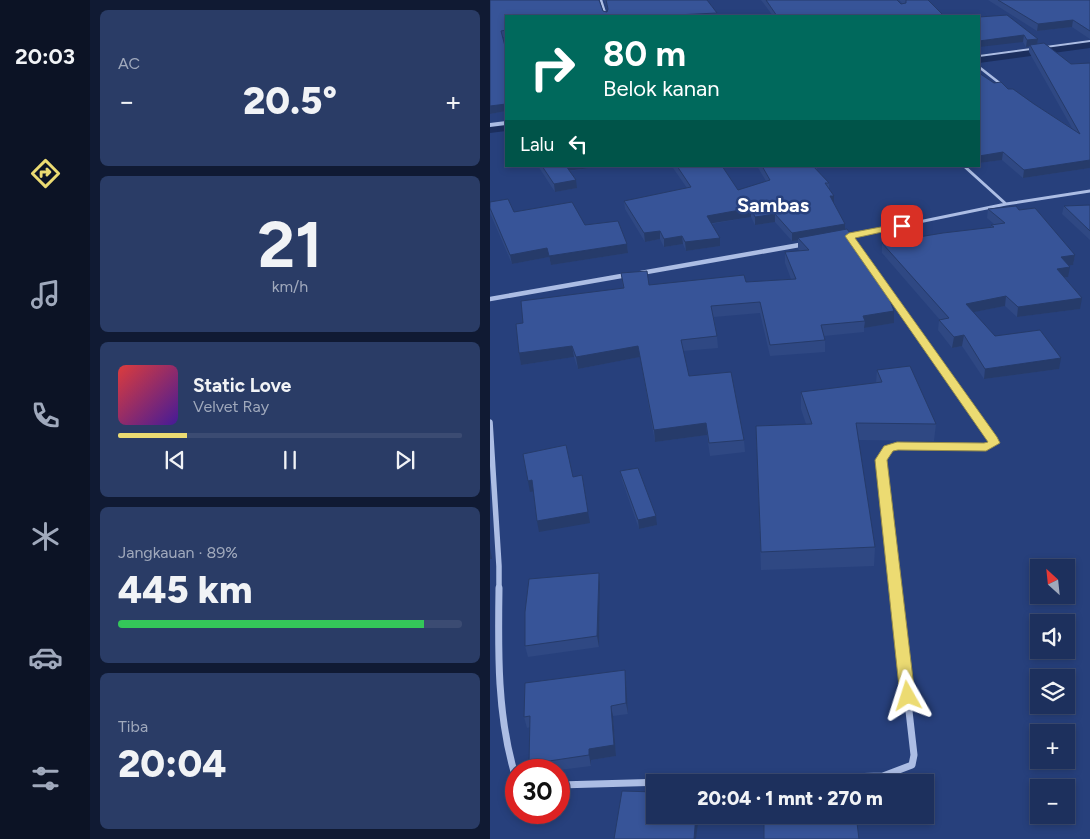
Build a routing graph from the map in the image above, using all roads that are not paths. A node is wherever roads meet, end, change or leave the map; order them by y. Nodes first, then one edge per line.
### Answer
1 (601, 0) edge
2 (606, 15) edge
3 (1090, 41) edge
4 (980, 56) edge
5 (980, 69) edge
6 (1003, 85) edge
7 (505, 123) edge
8 (490, 125) edge
9 (965, 167) edge
10 (1090, 191) edge
11 (1006, 204) junction
12 (849, 236) junction
13 (840, 238) edge
14 (810, 243) edge
15 (854, 244) edge
16 (876, 274) edge
17 (490, 299) edge
18 (490, 422) edge
19 (510, 759) edge
20 (570, 785) edge

1 - 2 street
3 - 4 street
5 - 6 street
7 - 8 street
9 - 11 street
10 - 11 street
11 - 12 street
12 - 13 street
12 - 15 street
14 - 17 street
16 - 20 street
18 - 19 street

